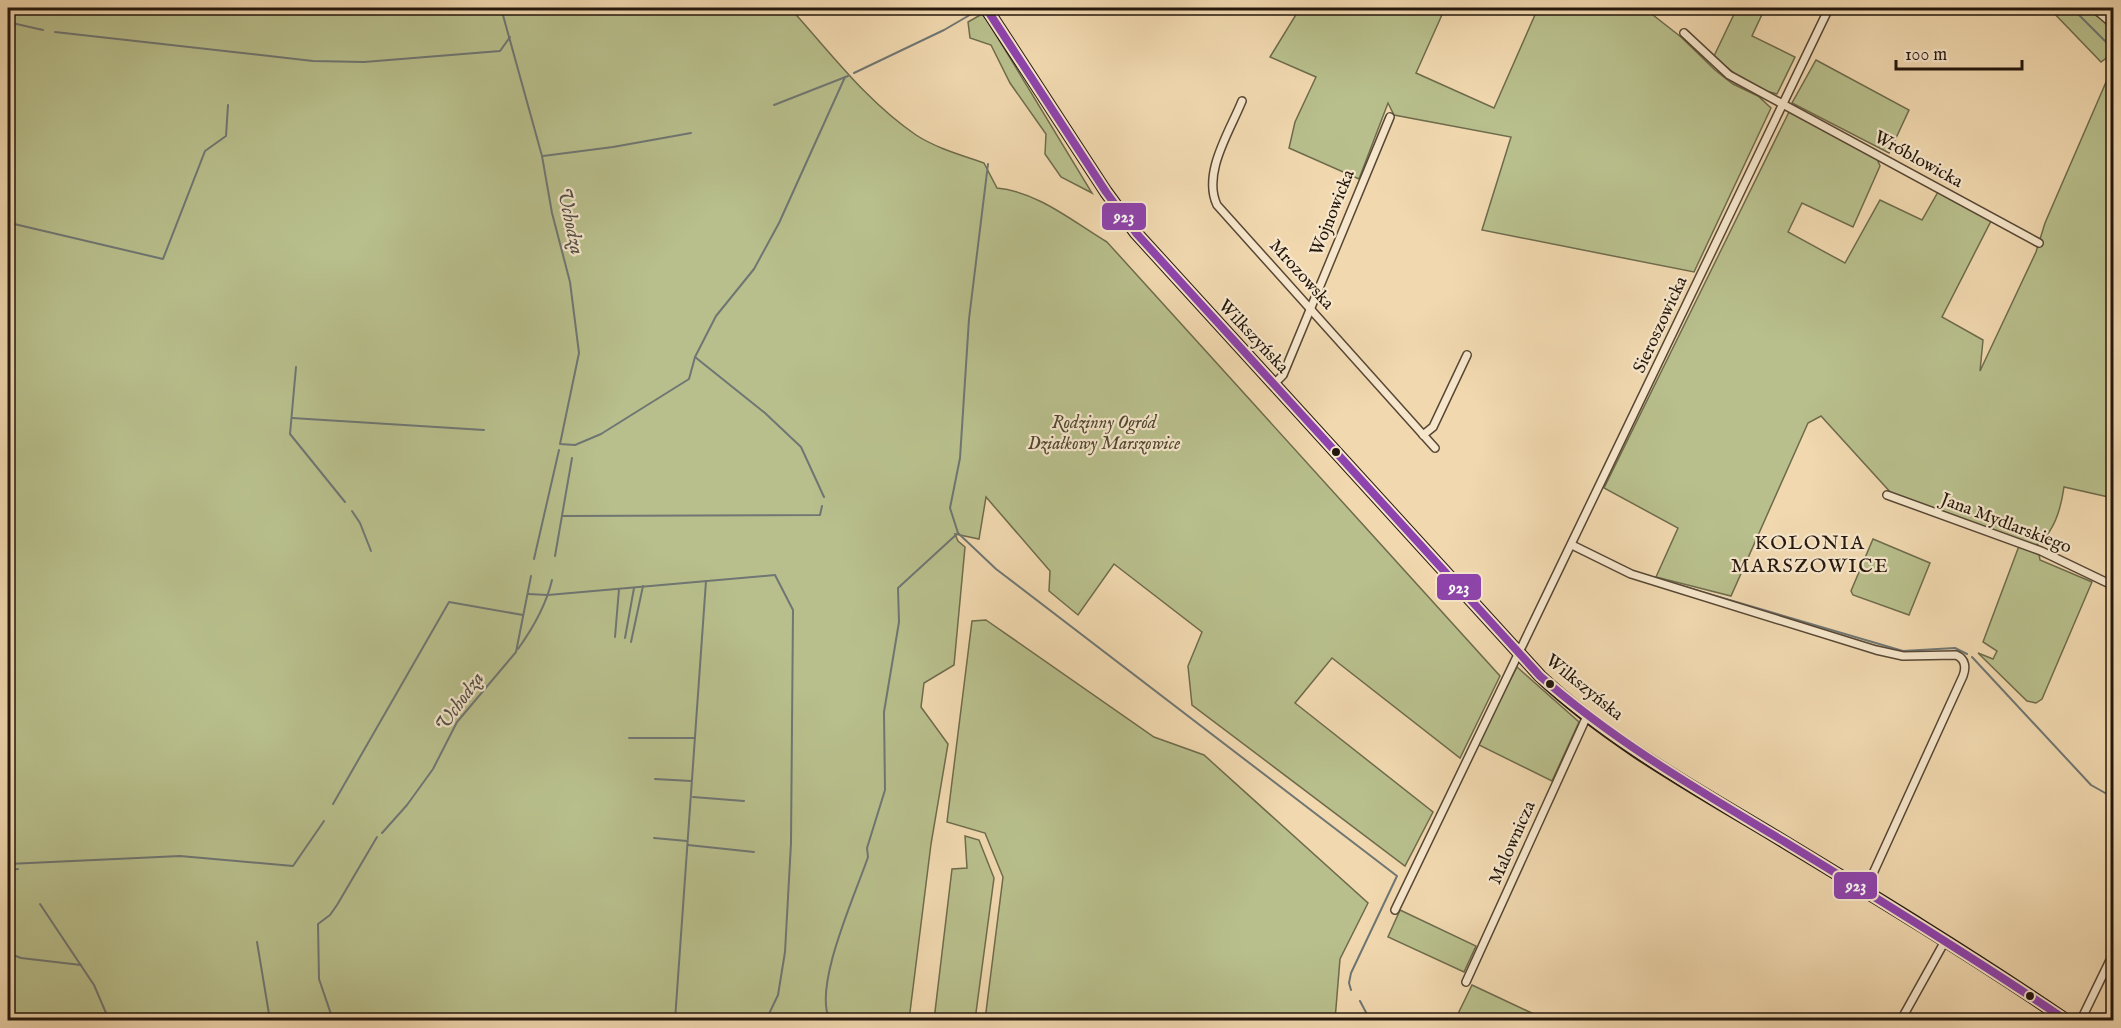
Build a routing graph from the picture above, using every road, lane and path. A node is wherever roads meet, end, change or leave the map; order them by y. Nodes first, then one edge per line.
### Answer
1 (986, 8) edge
2 (1829, 8) edge
3 (2094, 8) edge
4 (2114, 25) edge
5 (1684, 33) dead end
6 (1242, 101) dead end
7 (1784, 104) junction
8 (1390, 117) dead end
9 (2039, 243) dead end
10 (1310, 308) junction
11 (1467, 355) dead end
12 (1274, 384) junction
13 (1423, 435) junction
14 (1435, 448) dead end
15 (1887, 495) dead end
16 (1572, 545) junction
17 (2114, 586) edge
18 (1517, 652) junction
19 (1587, 716) junction
20 (1865, 891) junction
21 (1395, 910) dead end
22 (1945, 941) junction
23 (2114, 952) edge
24 (1466, 982) dead end
25 (1901, 1020) edge
26 (2066, 1020) edge
27 (2081, 1020) edge

1 - 12 street, Wilkszyńska
2 - 7 street, Sieroszowicka
3 - 4 street
5 - 7 street, Wróblowicka
6 - 10 street, Mrozowska
7 - 9 street, Wróblowicka
7 - 16 street, Sieroszowicka
8 - 10 street, Wojnowicka
10 - 12 street, Wojnowicka
10 - 13 street, Mrozowska
11 - 13 street
12 - 18 street, Wilkszyńska
13 - 14 street, Mrozowska
15 - 17 street, Jana Mydlarskiego
16 - 18 street, Sieroszowicka
16 - 20 street
18 - 19 street, Wilkszyńska
18 - 21 street, Sieroszowicka
19 - 20 street, Wilkszyńska
19 - 24 street, Malownicza
20 - 22 street, Wilkszyńska
22 - 25 street
22 - 26 street, Wilkszyńska
23 - 27 street

